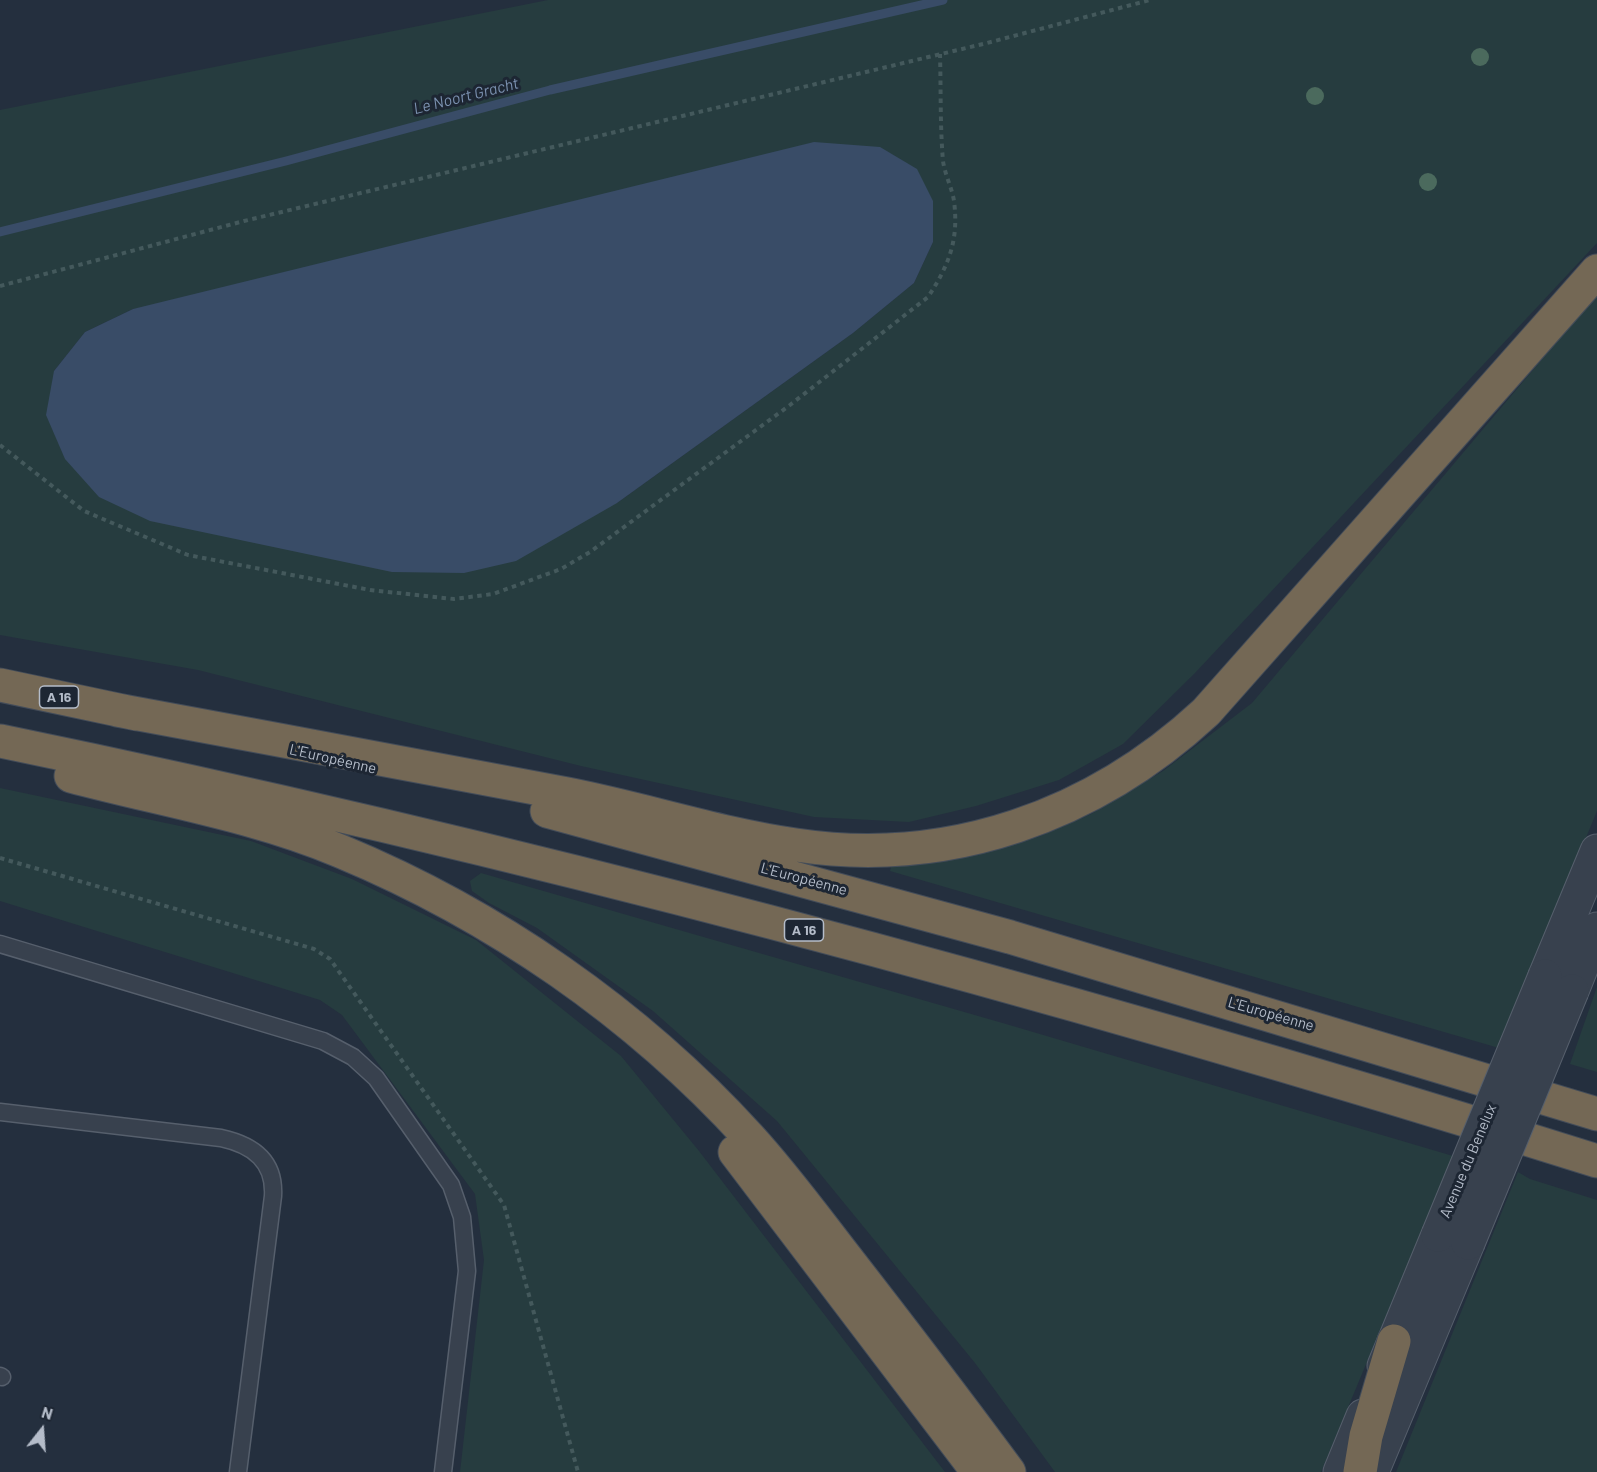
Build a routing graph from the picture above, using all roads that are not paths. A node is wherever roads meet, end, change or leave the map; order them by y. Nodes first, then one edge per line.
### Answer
1 (1597, 271) edge
2 (0, 684) edge
3 (117, 710) junction
4 (0, 741) edge
5 (0, 756) edge
6 (1597, 851) edge
7 (1597, 929) edge
8 (0, 944) edge
9 (1559, 984) junction
10 (627, 1024) junction
11 (0, 1112) edge
12 (1597, 1114) edge
13 (1597, 1161) edge
14 (1453, 1239) junction
15 (1394, 1341) junction
16 (238, 1472) edge
17 (443, 1472) edge
18 (978, 1472) edge
19 (1010, 1472) edge
20 (1340, 1472) edge
21 (1360, 1472) edge
22 (1372, 1472) edge

1 - 3 highway
2 - 3 highway, L'Européenne / A 16
3 - 12 highway, L'Européenne / A 16
4 - 13 highway, A 16
5 - 10 highway
6 - 9 street, Avenue du Benelux
7 - 9 street, Avenue du Benelux
8 - 17 lane
9 - 14 street, Avenue du Benelux, bridge
10 - 18 highway
10 - 19 highway
11 - 16 lane
14 - 15 street, Avenue du Benelux
14 - 22 street, Avenue du Benelux
15 - 20 street, Avenue du Benelux
15 - 21 highway

